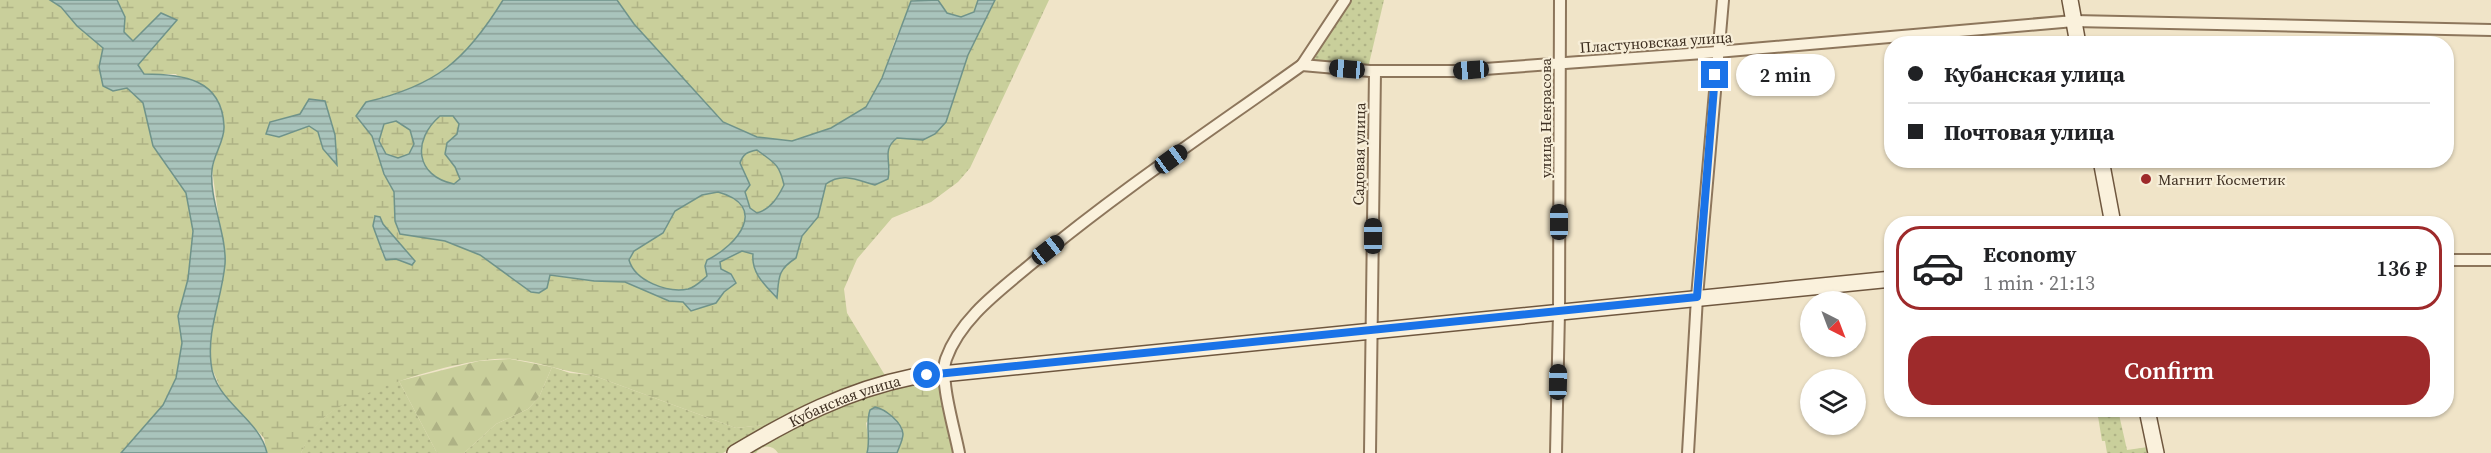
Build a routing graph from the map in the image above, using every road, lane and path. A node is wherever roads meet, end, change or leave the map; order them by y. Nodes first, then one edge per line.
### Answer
1 (1345, 0) edge
2 (1560, 0) edge
3 (1723, 0) edge
4 (2070, 0) edge
5 (2074, 21) junction
6 (2491, 30) edge
7 (1901, 36) edge
8 (2077, 36) edge
9 (1884, 37) edge
10 (1717, 52) junction
11 (1560, 64) junction
12 (1302, 65) junction
13 (1375, 71) junction
14 (2102, 168) edge
15 (2112, 216) edge
16 (2454, 260) edge
17 (2491, 260) edge
18 (1884, 280) edge
19 (1697, 297) junction
20 (1559, 312) junction
21 (1372, 330) junction
22 (943, 373) junction
23 (2148, 417) edge
24 (735, 453) edge
25 (959, 453) edge
26 (1370, 453) edge
27 (1556, 453) edge
28 (1688, 453) edge
29 (2156, 453) edge

1 - 12 street
2 - 11 street, улица Некрасова
3 - 10 street
4 - 5 street
5 - 6 street, Пластуновская улица
5 - 7 street, Пластуновская улица
5 - 8 street
9 - 10 street, Пластуновская улица
10 - 11 street, Пластуновская улица
10 - 19 street
11 - 13 street, Пластуновская улица
11 - 20 street, улица Некрасова
12 - 13 street, Пластуновская улица
12 - 22 street
13 - 21 street, Садовая улица
14 - 15 street
16 - 17 street
18 - 19 street, Кубанская улица
19 - 20 street, Кубанская улица
19 - 28 street
20 - 21 street, Кубанская улица
20 - 27 street, улица Некрасова
21 - 22 street, Кубанская улица
21 - 26 street, Садовая улица
22 - 24 street, Кубанская улица
22 - 25 street
23 - 29 street

